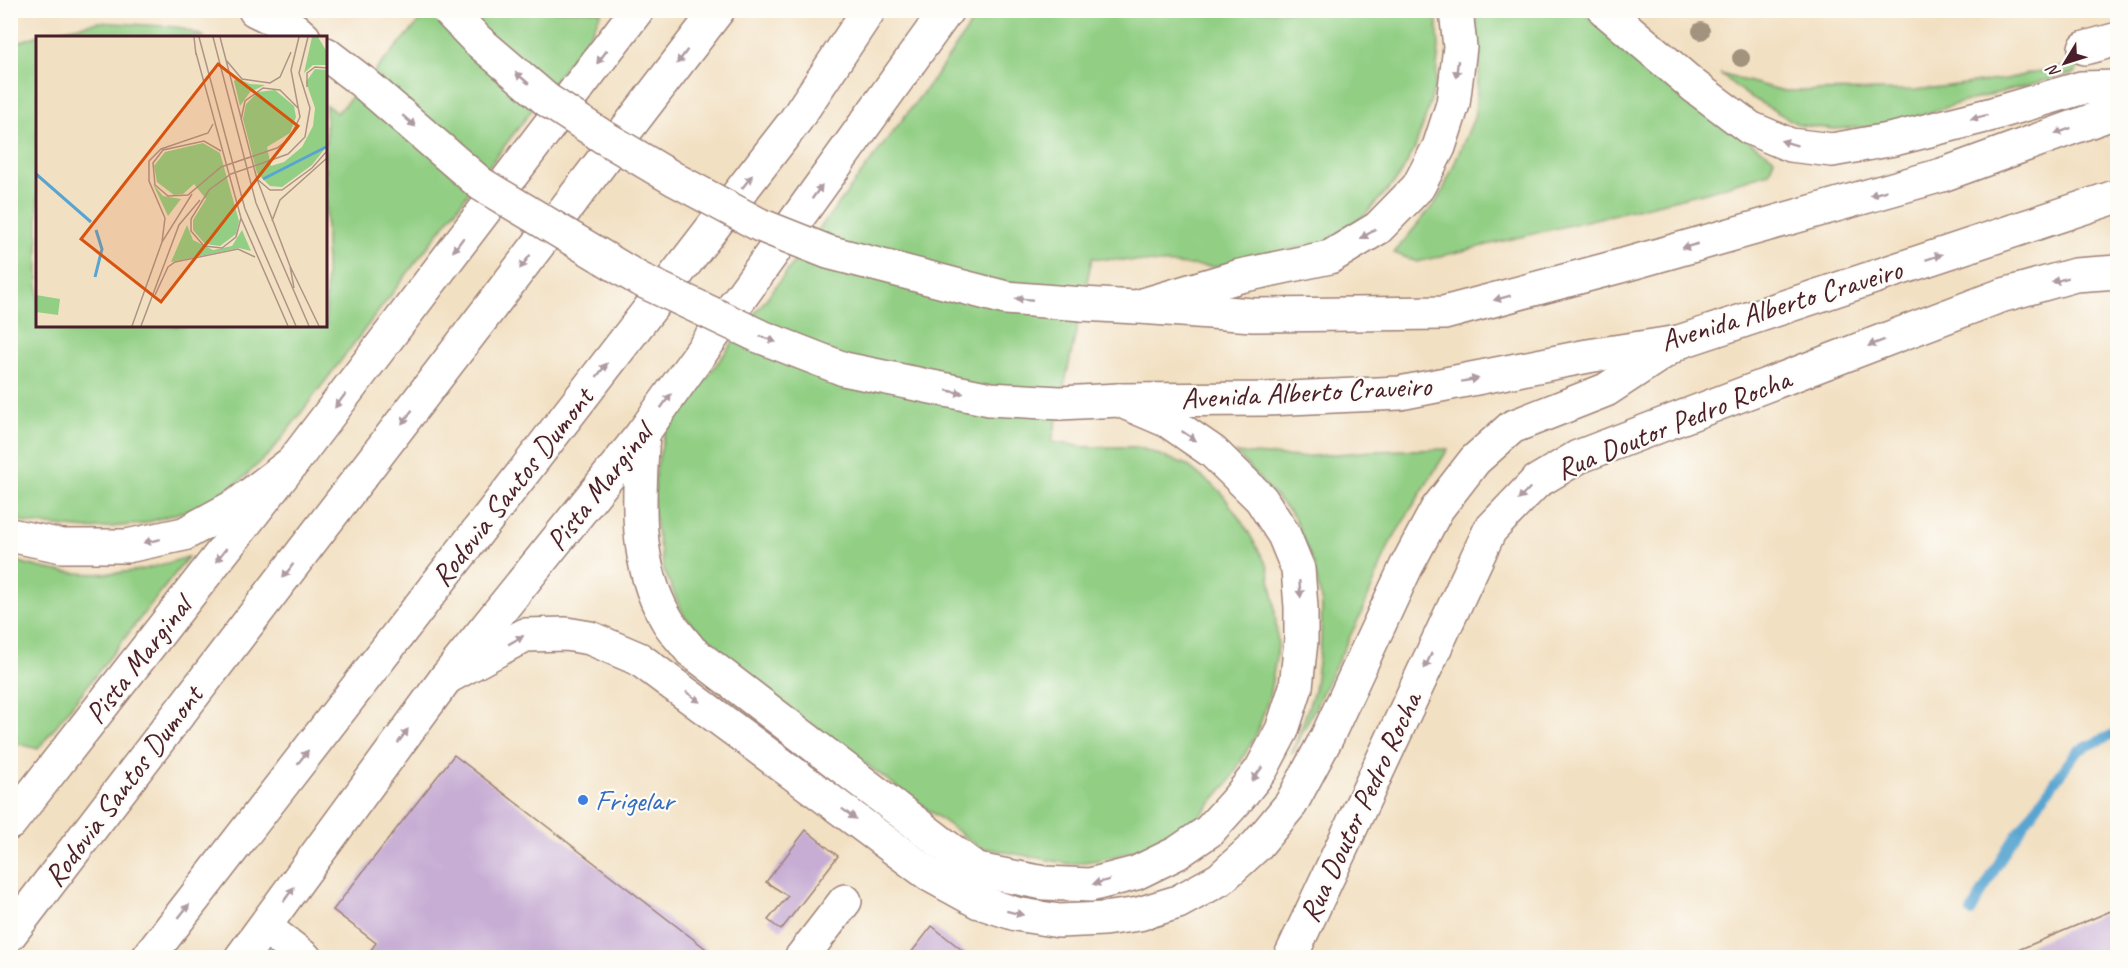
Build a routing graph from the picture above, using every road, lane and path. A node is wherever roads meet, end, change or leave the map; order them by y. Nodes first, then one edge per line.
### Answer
1 (255, 10) edge
2 (448, 10) edge
3 (637, 10) edge
4 (718, 10) edge
5 (869, 10) edge
6 (947, 10) edge
7 (1456, 10) edge
8 (1605, 10) edge
9 (302, 36) edge
10 (2118, 39) edge
11 (2085, 48) dead end
12 (327, 55) edge
13 (2118, 87) edge
14 (2118, 111) edge
15 (2118, 196) edge
16 (2118, 272) edge
17 (1136, 307) junction
18 (1679, 342) junction
19 (1119, 400) junction
20 (643, 433) junction
21 (293, 462) junction
22 (10, 535) edge
23 (446, 678) junction
24 (10, 823) edge
25 (845, 901) dead end
26 (265, 927) junction
27 (10, 934) edge
28 (148, 957) edge
29 (241, 957) edge
30 (305, 957) edge
31 (801, 957) edge
32 (1290, 957) edge

1 - 9 main road
17 -> 2 main road, bridge
3 -> 21 main road, Pista Marginal
4 -> 27 main road, Rodovia Santos Dumont
28 -> 5 main road, Rodovia Santos Dumont
20 -> 6 main road, Pista Marginal
7 -> 17 main road
13 -> 8 main road
10 - 11 main road
12 -> 19 main road, Avenida Alberto Craveiro, bridge
14 -> 17 main road
18 -> 15 main road, Avenida Alberto Craveiro
16 -> 32 main road, Rua Doutor Pedro Rocha
19 -> 18 main road, Avenida Alberto Craveiro
23 -> 18 main road
19 -> 20 main road
20 - 23 main road, Pista Marginal
21 -> 22 main road
21 -> 24 main road, Pista Marginal
26 -> 23 main road, Pista Marginal
25 - 31 main road
26 - 29 main road, Pista Marginal
26 - 30 main road

